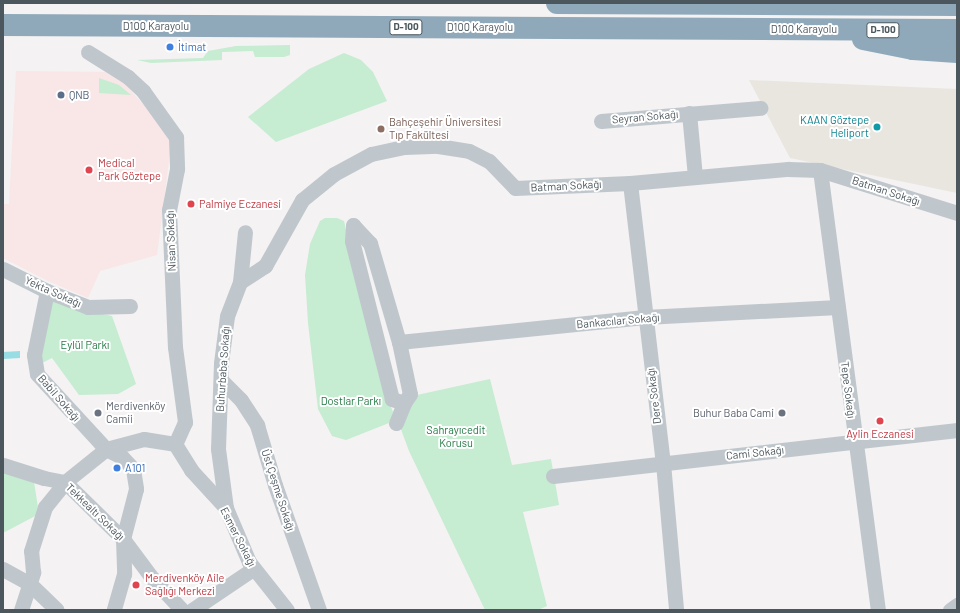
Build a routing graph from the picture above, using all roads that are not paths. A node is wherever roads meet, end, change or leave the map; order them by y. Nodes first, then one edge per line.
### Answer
1 (557, 3) edge
2 (957, 5) edge
3 (3, 25) edge
4 (809, 29) junction
5 (957, 30) edge
6 (88, 52) dead end
7 (957, 52) edge
8 (760, 108) dead end
9 (689, 113) junction
10 (601, 121) dead end
11 (820, 170) junction
12 (695, 177) junction
13 (630, 182) junction
14 (957, 213) edge
15 (246, 232) dead end
16 (3, 268) edge
17 (240, 282) junction
18 (46, 291) junction
19 (130, 306) dead end
20 (838, 307) junction
21 (645, 318) junction
22 (399, 345) junction
23 (380, 352) junction
24 (221, 380) junction
25 (404, 403) junction
26 (396, 423) dead end
27 (957, 430) edge
28 (855, 443) junction
29 (175, 444) junction
30 (106, 449) junction
31 (662, 463) junction
32 (3, 465) edge
33 (553, 476) dead end
34 (65, 482) junction
35 (226, 508) junction
36 (123, 538) junction
37 (3, 569) edge
38 (253, 569) junction
39 (30, 584) junction
40 (877, 603) edge
41 (957, 605) edge
42 (22, 610) edge
43 (57, 610) edge
44 (114, 610) edge
45 (182, 610) edge
46 (192, 610) edge
47 (287, 610) edge
48 (319, 610) edge
49 (676, 610) edge
50 (887, 610) edge
51 (950, 610) edge

1 - 2 highway
3 - 4 highway, D100 Karayolu / D-100
4 - 5 highway, D100 Karayolu / D-100
4 - 7 highway
6 - 29 street, Nisan Sokağı
8 - 9 street, Seyran Sokağı
9 - 10 street, Seyran Sokağı
9 - 12 street, Seyran Sokağı
11 - 12 street, Batman Sokağı
11 - 14 street, Batman Sokağı
11 - 20 street, Tepe Sokağı
12 - 13 street, Batman Sokağı
13 - 17 street, Batman Sokağı
13 - 21 street, Dere Sokağı
15 - 17 street, Buhurbaba Sokağı
16 - 18 street, Yekta Sokağı
17 - 24 street, Buhurbaba Sokağı
18 - 19 street, Yekta Sokağı
18 - 30 street, Babil Sokağı
20 - 21 street, Bankacılar Sokağı
20 - 28 street, Tepe Sokağı
21 - 22 street, Bankacılar Sokağı
21 - 31 street, Dere Sokağı
22 - 23 street, Bankacılar Sokağı
22 - 23 street
22 - 25 street
23 - 25 street
24 - 35 street, Buhurbaba Sokağı
24 - 48 street, Üst Çeşme Sokağı
25 - 26 street
27 - 28 street, Cami Sokağı
28 - 31 street, Cami Sokağı
28 - 40 street, Tepe Sokağı
29 - 30 street
29 - 35 street, Esmer Sokağı
30 - 34 street
30 - 36 street, Babil Sokağı
31 - 33 street, Cami Sokağı
31 - 49 street, Dere Sokağı
32 - 34 street, Tekkealtı Sokağı
34 - 36 street, Tekkealtı Sokağı
34 - 39 street
35 - 38 street, Esmer Sokağı
36 - 44 street, Babil Sokağı
36 - 45 street, Tekkealtı Sokağı
37 - 39 street
38 - 46 street
38 - 47 street, Esmer Sokağı
39 - 42 street
39 - 43 street
40 - 50 street
41 - 51 street

